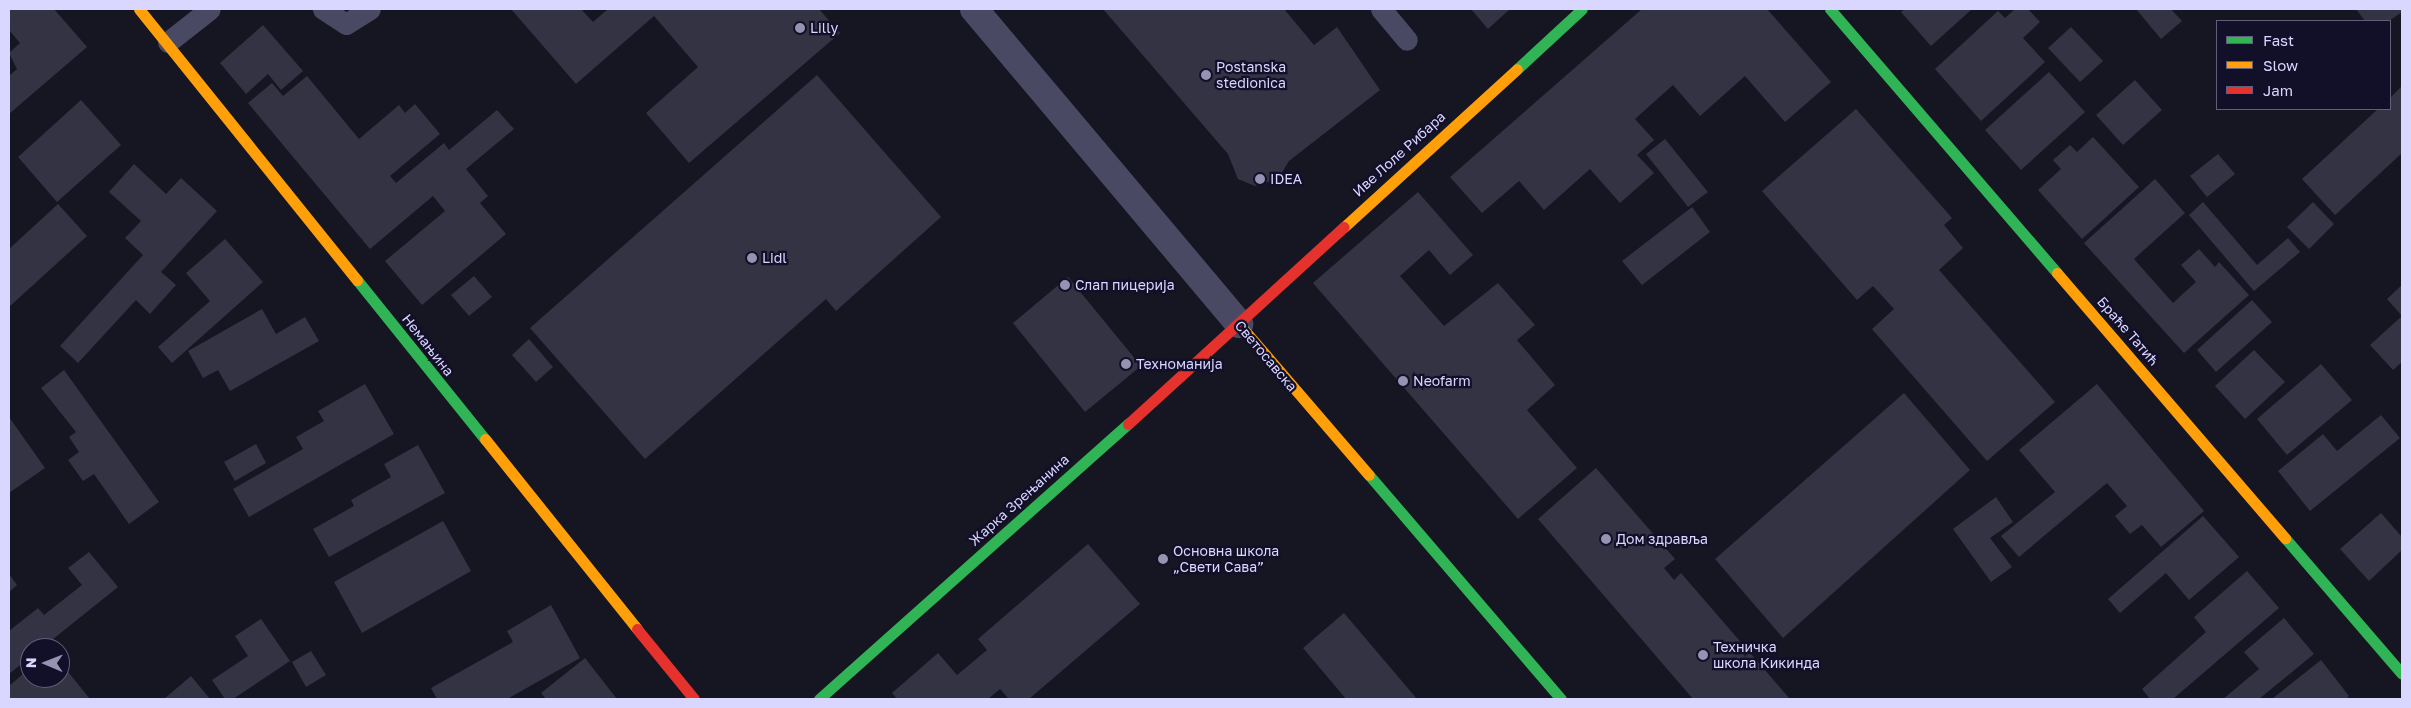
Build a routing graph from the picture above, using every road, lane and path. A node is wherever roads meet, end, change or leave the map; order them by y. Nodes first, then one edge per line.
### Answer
1 (139, 9) edge
2 (210, 9) edge
3 (323, 9) edge
4 (370, 9) edge
5 (974, 9) edge
6 (1381, 9) edge
7 (1582, 9) edge
8 (1830, 9) edge
9 (1407, 40) dead end
10 (168, 42) junction
11 (1239, 324) junction
12 (2402, 674) edge
13 (694, 699) edge
14 (819, 699) edge
15 (1561, 699) edge

1 - 10 street, Немањина
2 - 10 lane
3 - 4 lane
5 - 11 street, Светосавска
6 - 9 lane
7 - 11 street, Иве Лоле Рибара
8 - 12 street, Браће Татић
10 - 13 street, Немањина
11 - 14 street, Жарка Зрењанина
11 - 15 street, Светосавска

